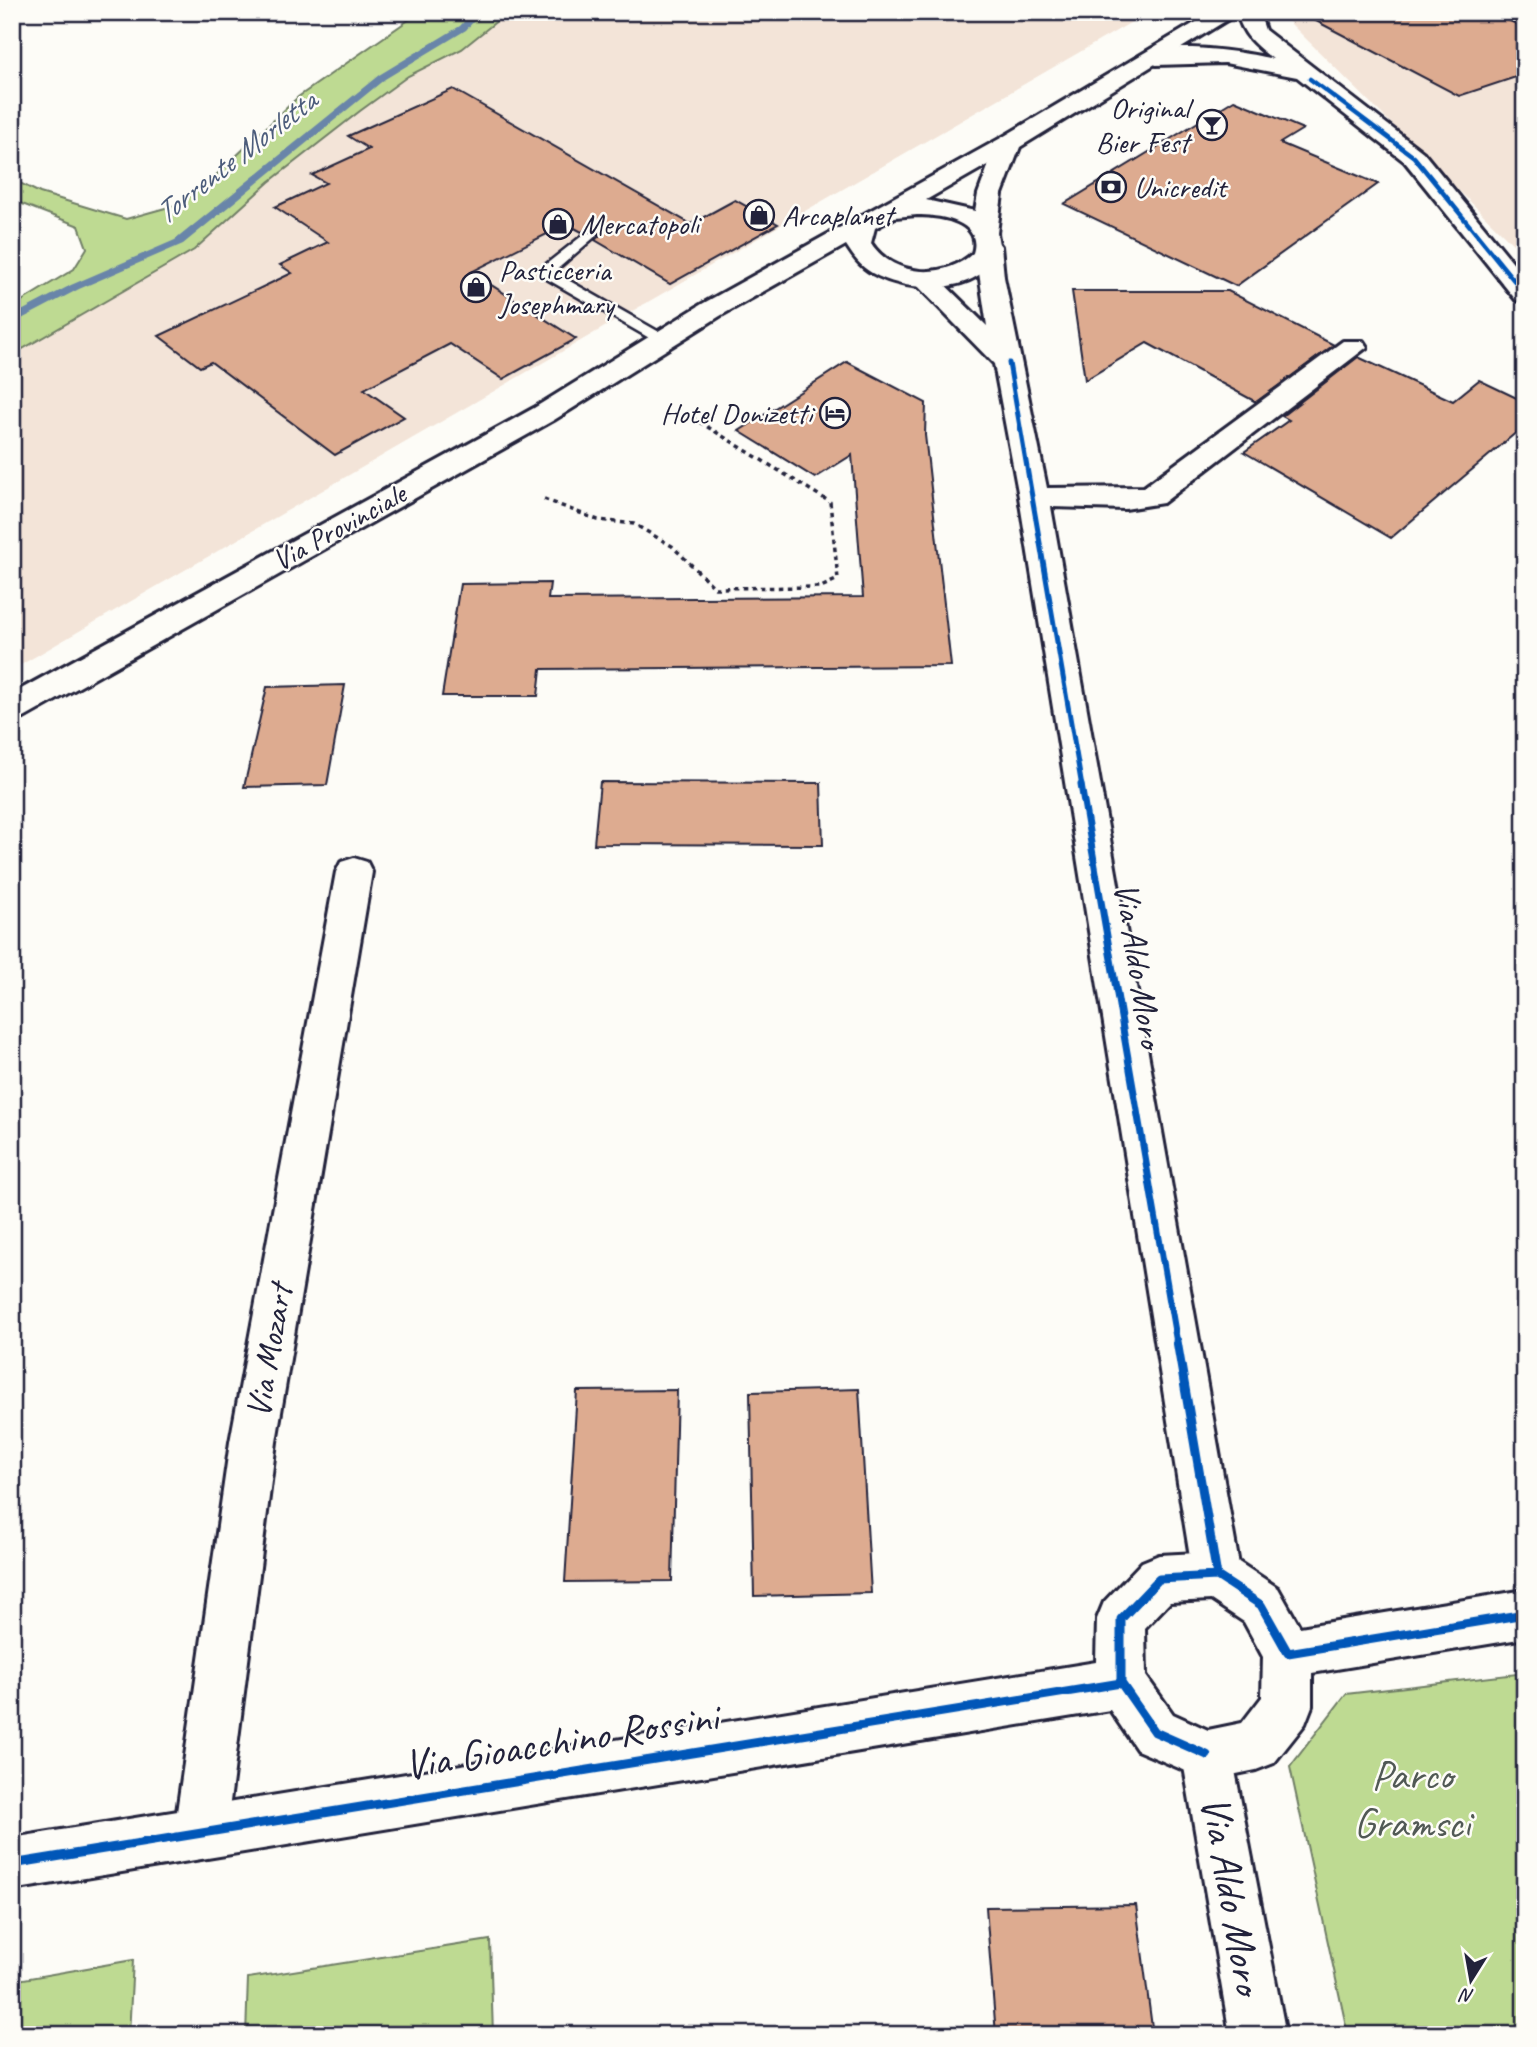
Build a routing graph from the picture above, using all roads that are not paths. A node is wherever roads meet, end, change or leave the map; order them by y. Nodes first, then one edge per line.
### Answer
1 (1229, 12) edge
2 (1248, 12) edge
3 (1156, 58) junction
4 (1310, 79) junction
5 (1009, 143) junction
6 (889, 211) junction
7 (863, 226) junction
8 (591, 235) dead end
9 (986, 240) junction
10 (885, 270) junction
11 (924, 278) junction
12 (755, 285) junction
13 (1525, 294) edge
14 (663, 340) junction
15 (1353, 347) dead end
16 (1009, 363) junction
17 (1034, 497) junction
18 (12, 709) edge
19 (354, 872) dead end
20 (1217, 1576) junction
21 (1525, 1614) edge
22 (1288, 1653) junction
23 (1121, 1683) junction
24 (1207, 1755) junction
25 (200, 1833) junction
26 (12, 1864) edge
27 (1258, 2035) edge

1 - 3 street
2 - 4 street
3 - 4 street
3 - 5 street
4 - 13 street
5 - 6 street
5 - 9 street, Via Aldo Moro
6 - 7 street
6 - 9 street
7 - 10 street
7 - 12 street, Via Provinciale
8 - 14 lane
9 - 11 street
9 - 16 street, Via Aldo Moro
10 - 11 street
10 - 12 street
11 - 16 street
12 - 14 street, Via Provinciale
14 - 18 street, Via Provinciale
15 - 17 street
16 - 17 street, Via Aldo Moro
17 - 20 street, Via Aldo Moro
19 - 25 street, Via Mozart
20 - 22 street
20 - 23 street
21 - 22 street
22 - 24 street, Via Aldo Moro
23 - 24 street, Via Aldo Moro
23 - 25 street, Via Gioacchino Rossini
24 - 27 street, Via Aldo Moro
25 - 26 street, Via Gioacchino Rossini

